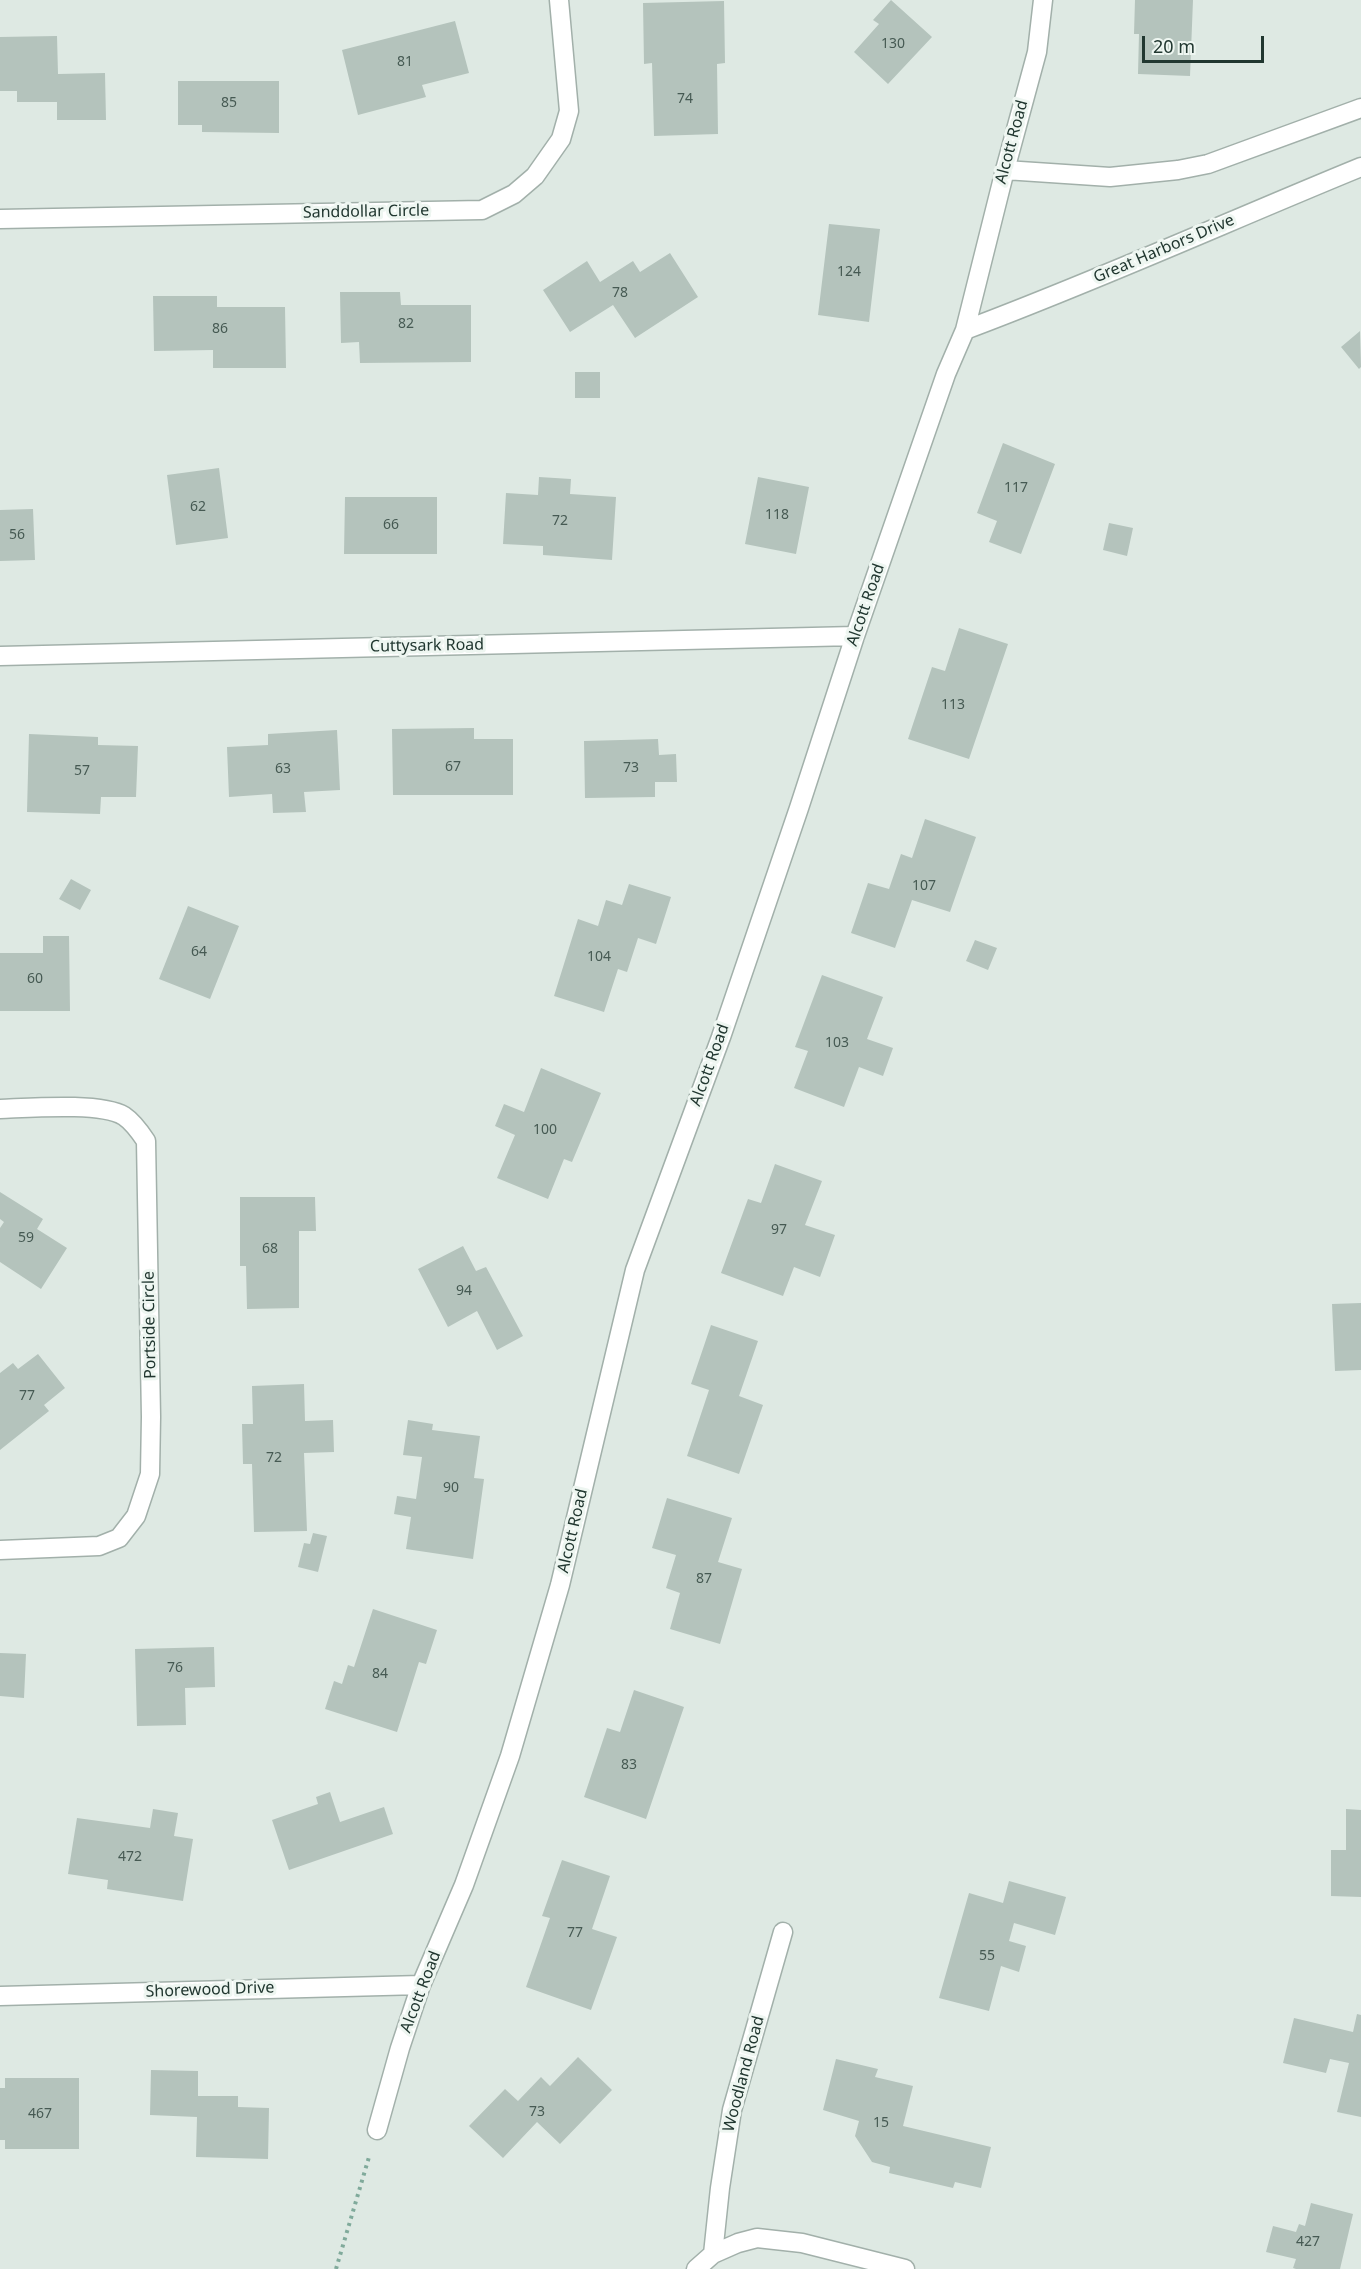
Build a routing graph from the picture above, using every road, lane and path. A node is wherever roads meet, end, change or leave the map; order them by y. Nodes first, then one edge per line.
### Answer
1 (559, 0) edge
2 (1043, 0) edge
3 (1361, 108) edge
4 (1361, 166) edge
5 (1005, 170) junction
6 (0, 219) edge
7 (966, 330) junction
8 (855, 636) junction
9 (0, 656) edge
10 (0, 1109) edge
11 (0, 1550) edge
12 (783, 1932) dead end
13 (421, 1985) junction
14 (0, 1996) edge
15 (377, 2130) joint
16 (713, 2254) junction
17 (336, 2269) edge
18 (696, 2269) edge
19 (905, 2269) edge

1 - 6 street, Sanddollar Circle
2 - 5 street, Alcott Road
3 - 5 street
4 - 7 street, Great Harbors Drive
5 - 7 street, Alcott Road
7 - 8 street, Alcott Road
8 - 9 street, Cuttysark Road
8 - 13 street, Alcott Road
10 - 11 street, Portside Circle
12 - 16 street, Woodland Road
13 - 14 street, Shorewood Drive
13 - 15 street, Alcott Road
15 - 17 path
16 - 18 street
16 - 19 street

